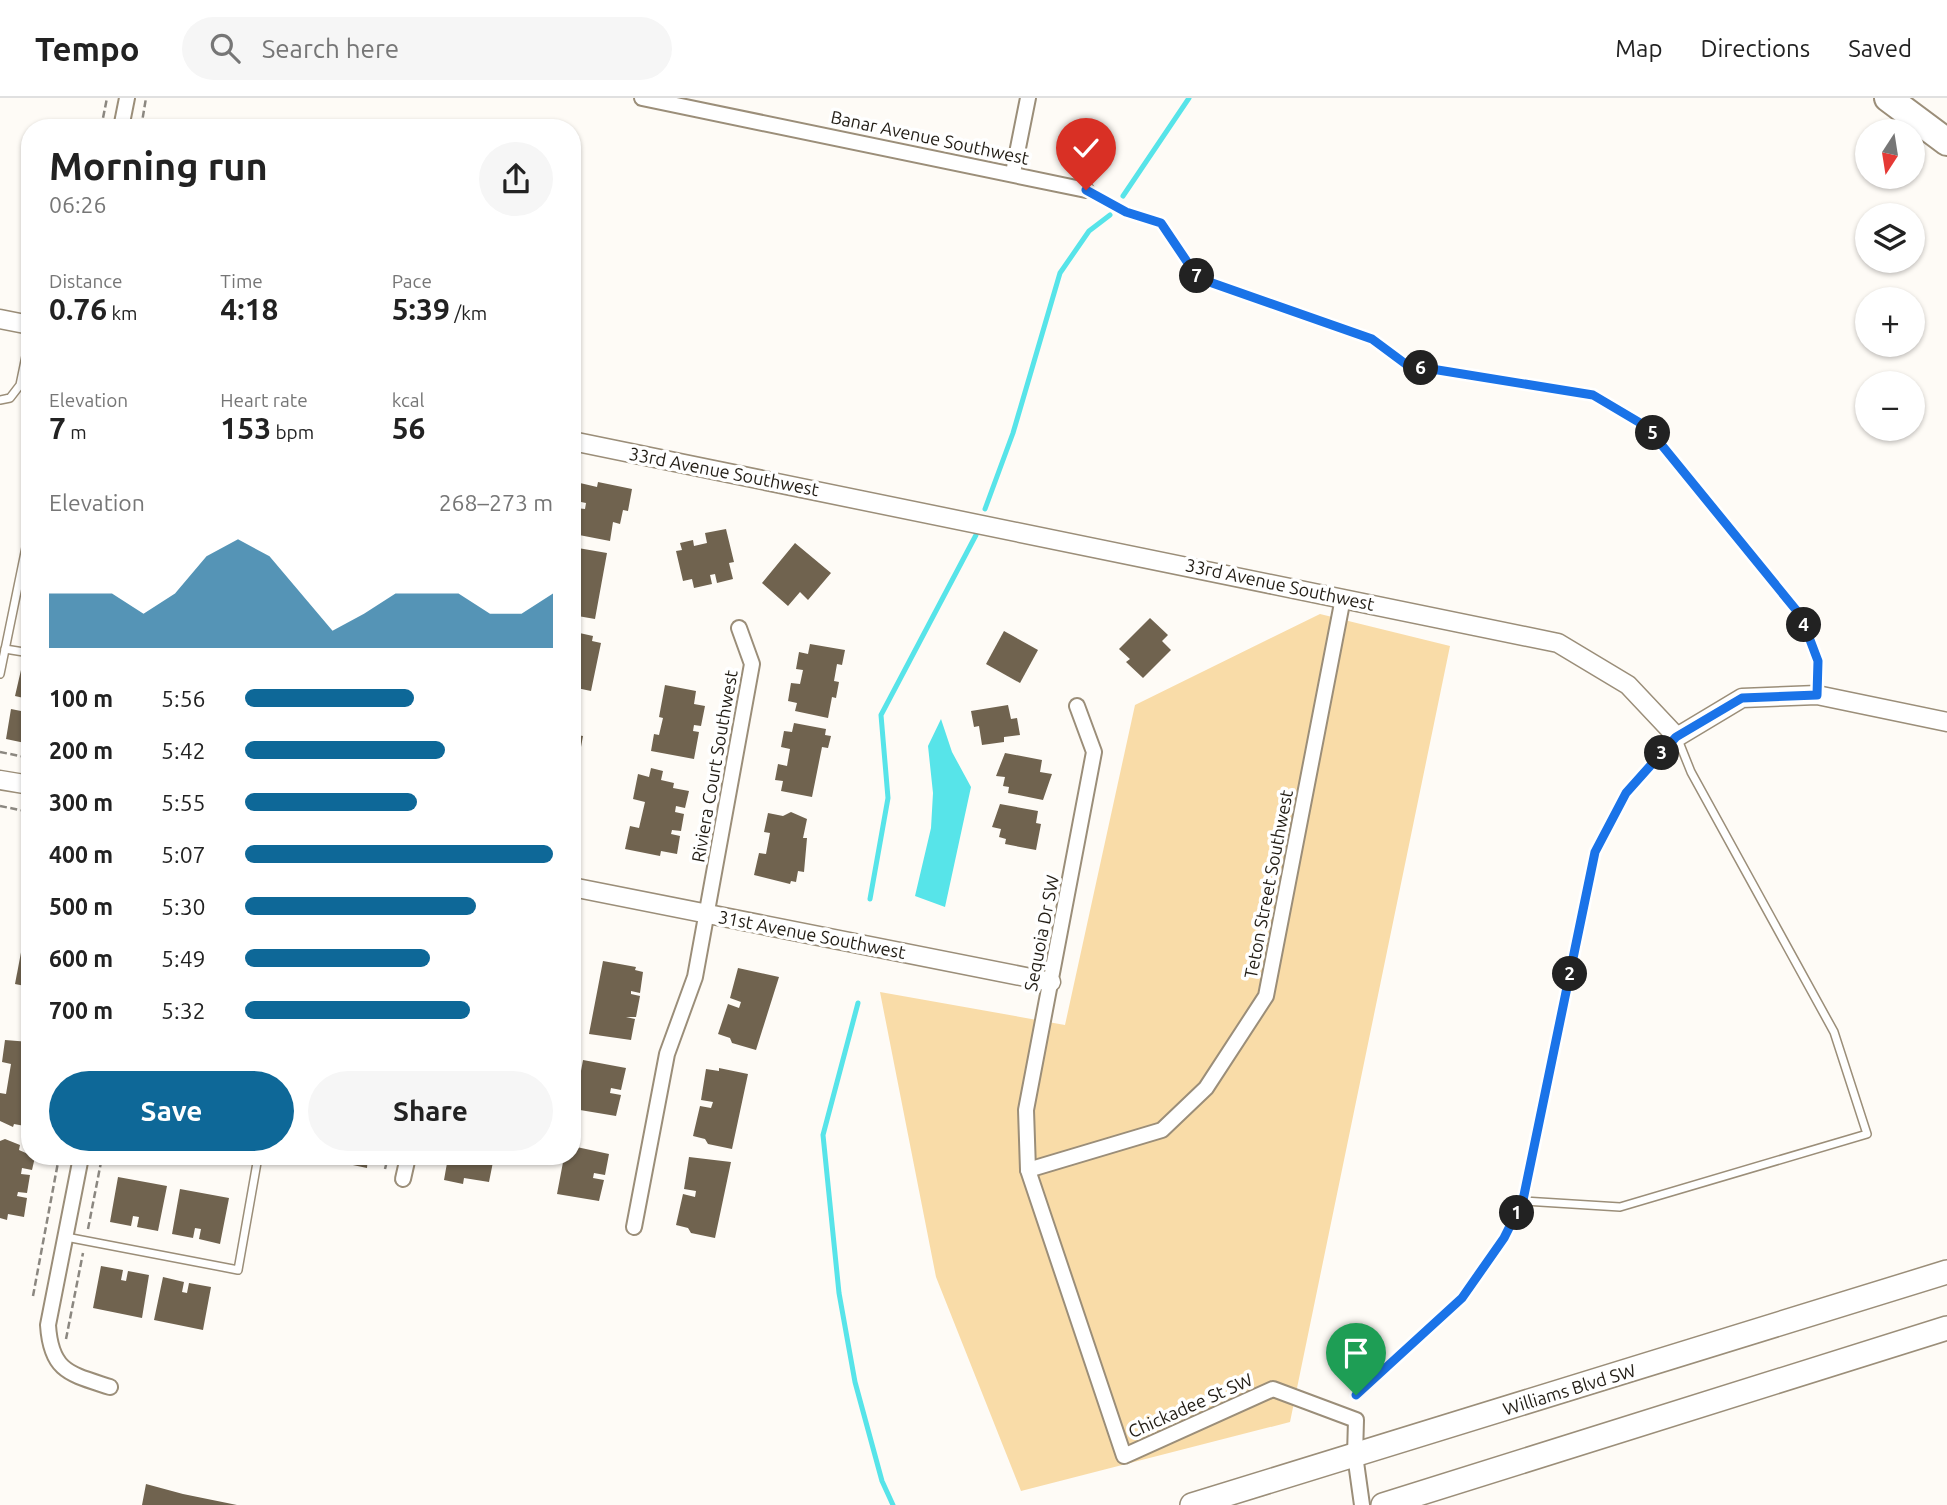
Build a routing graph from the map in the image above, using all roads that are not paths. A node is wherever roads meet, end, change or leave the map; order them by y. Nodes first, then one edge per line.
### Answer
1 (127, 98) edge
2 (642, 98) edge
3 (1028, 98) edge
4 (1888, 98) edge
5 (1896, 98) edge
6 (123, 119) edge
7 (1947, 131) edge
8 (1947, 142) edge
9 (1013, 173) junction
10 (1086, 190) road end
11 (0, 319) edge
12 (21, 323) edge
13 (21, 380) edge
14 (0, 400) edge
15 (581, 443) edge
16 (21, 572) edge
17 (1343, 597) junction
18 (739, 628) dead end
19 (5, 649) junction
20 (21, 652) edge
21 (0, 674) edge
22 (1077, 706) dead end
23 (1947, 722) edge
24 (1676, 737) junction
25 (0, 780) edge
26 (21, 784) edge
27 (581, 889) edge
28 (707, 912) junction
29 (1051, 982) junction
30 (79, 1165) edge
31 (257, 1165) edge
32 (406, 1165) edge
33 (1028, 1170) junction
34 (403, 1179) dead end
35 (1523, 1200) junction
36 (634, 1227) dead end
37 (65, 1237) junction
38 (1947, 1272) edge
39 (1947, 1328) edge
40 (110, 1387) dead end
41 (1356, 1395) dead end
42 (1355, 1455) junction
43 (1192, 1505) edge
44 (1362, 1505) edge
45 (1383, 1505) edge

1 - 6 street
2 - 9 street, Banar Avenue Southwest
3 - 9 street
4 - 8 highway
5 - 7 highway
9 - 10 street, Banar Avenue Southwest
11 - 12 street
13 - 14 lane
15 - 17 street, 33rd Avenue Southwest
16 - 19 lane
17 - 24 street, 33rd Avenue Southwest
17 - 33 street, Teton Street Southwest
18 - 28 street, Riviera Court Southwest
19 - 20 lane
19 - 21 lane
22 - 29 street, Sequoia Dr SW
23 - 24 street
24 - 35 lane
24 - 35 lane
25 - 26 street
27 - 28 street, 31st Avenue Southwest
28 - 29 street, 31st Avenue Southwest
28 - 36 street, Riviera Court Southwest
29 - 33 street, Sequoia Dr SW
30 - 37 street
31 - 37 lane
32 - 34 street
33 - 42 street, Chickadee St SW
35 - 41 lane
37 - 40 street
38 - 42 main road, Williams Blvd SW
39 - 45 main road
42 - 43 main road, Williams Blvd SW
42 - 44 street, Chickadee St SW

